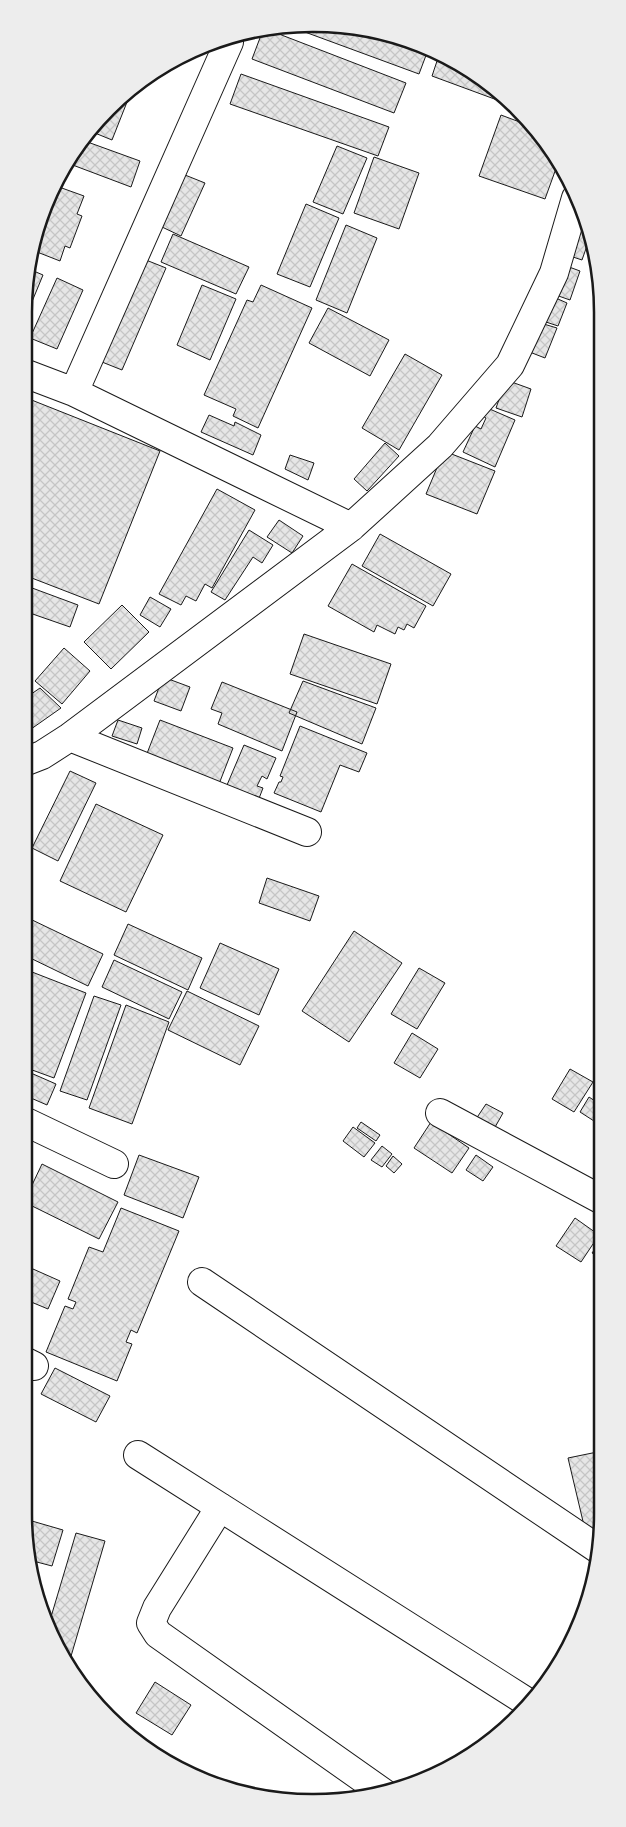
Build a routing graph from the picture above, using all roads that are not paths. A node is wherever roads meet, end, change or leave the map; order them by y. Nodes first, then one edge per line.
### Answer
1 (227, 46) edge
2 (573, 208) edge
3 (32, 376) edge
4 (74, 392) junction
5 (351, 527) junction
6 (70, 737) junction
7 (32, 759) edge
8 (307, 832) dead end
9 (440, 1113) dead end
10 (32, 1125) edge
11 (114, 1164) dead end
12 (594, 1196) edge
13 (202, 1282) dead end
14 (138, 1455) dead end
15 (220, 1507) junction
16 (592, 1545) edge
17 (523, 1700) edge
18 (376, 1787) edge

1 - 4 street
2 - 5 street
3 - 4 street
4 - 5 street
5 - 6 street
6 - 7 street
6 - 8 street
9 - 12 street
10 - 11 street
13 - 16 street
14 - 15 street
15 - 17 street
15 - 18 street

